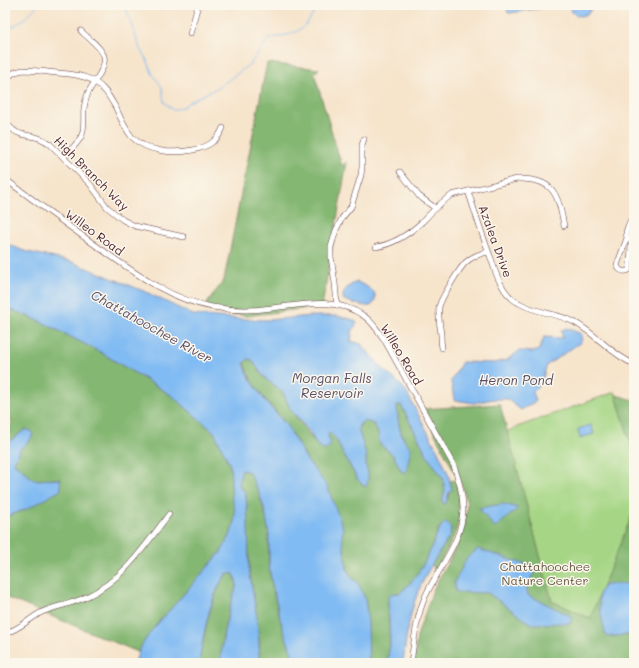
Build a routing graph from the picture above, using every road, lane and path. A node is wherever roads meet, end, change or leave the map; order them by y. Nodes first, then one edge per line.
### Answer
1 (198, 5) edge
2 (81, 31) dead end
3 (190, 34) dead end
4 (5, 79) edge
5 (95, 81) junction
6 (10, 127) dead end
7 (223, 128) dead end
8 (364, 139) dead end
9 (64, 157) junction
10 (400, 172) dead end
11 (5, 180) edge
12 (468, 191) junction
13 (435, 208) junction
14 (634, 216) edge
15 (564, 226) dead end
16 (184, 237) dead end
17 (631, 239) edge
18 (376, 247) dead end
19 (488, 252) junction
20 (337, 305) junction
21 (442, 348) dead end
22 (634, 364) edge
23 (170, 514) dead end
24 (5, 633) edge
25 (411, 663) edge

1 - 3 street
2 - 5 street
4 - 5 street
5 - 7 street
5 - 9 street
6 - 9 street, High Branch Way
8 - 20 street
9 - 16 street, High Branch Way
10 - 13 street
11 - 20 street, Willeo Road
12 - 13 street
12 - 15 street
12 - 19 street, Azalea Drive
13 - 18 street
14 - 17 street
17 - 17 street
19 - 21 street
19 - 22 street, Azalea Drive
20 - 25 street, Willeo Road
23 - 24 street

